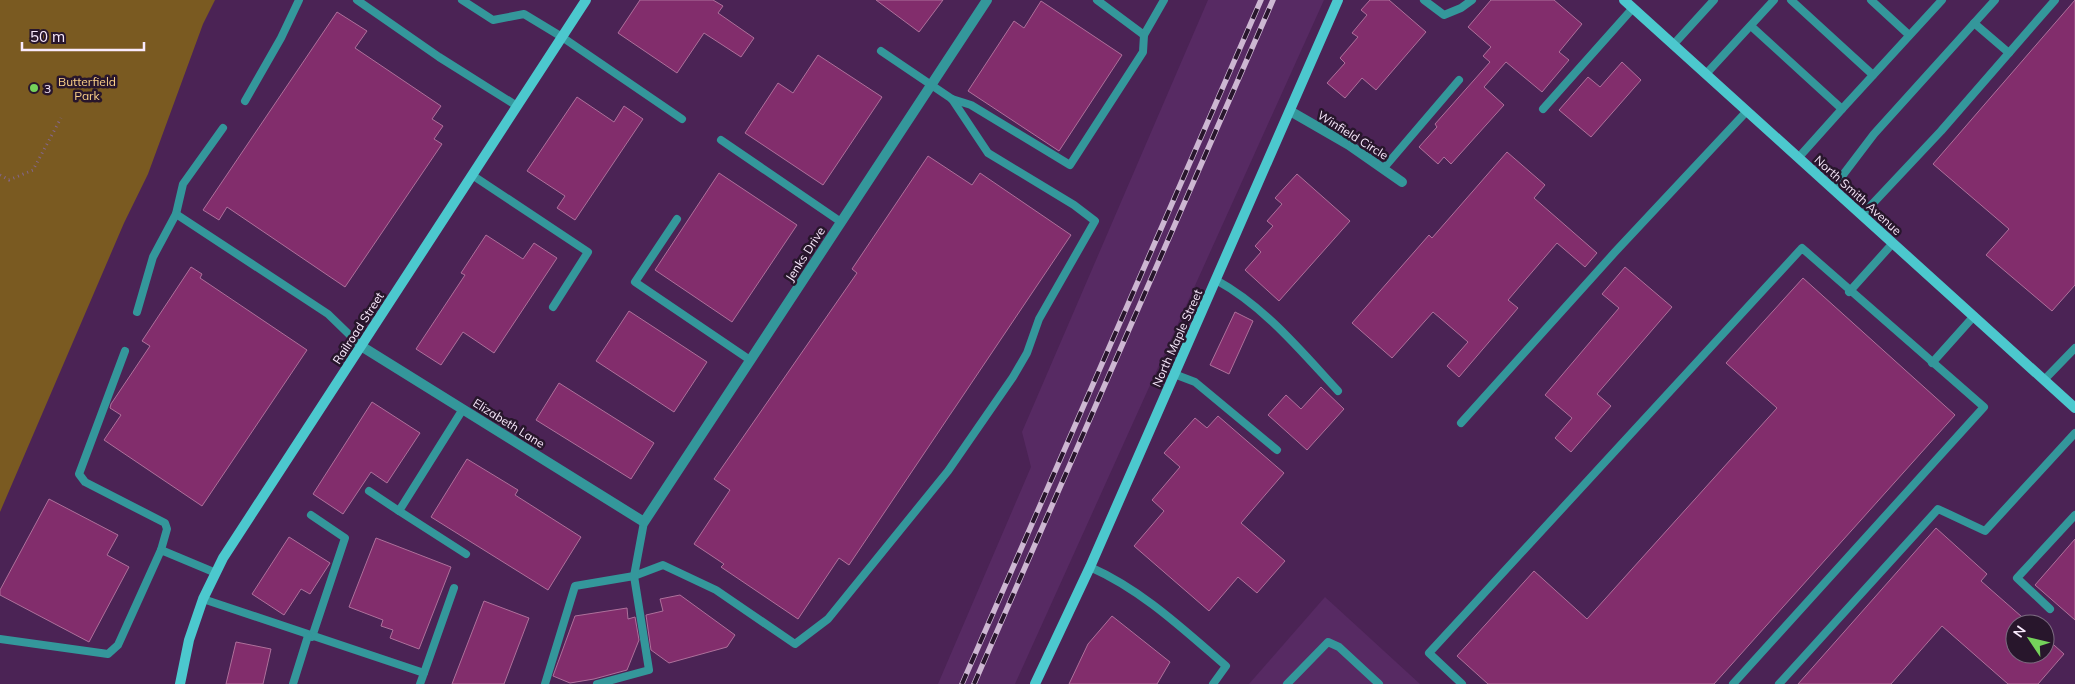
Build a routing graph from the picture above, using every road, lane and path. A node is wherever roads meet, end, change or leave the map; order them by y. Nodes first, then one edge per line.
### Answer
1 (298, 0) edge
2 (357, 0) edge
3 (462, 0) edge
4 (586, 0) edge
5 (987, 0) edge
6 (1164, 0) edge
7 (1338, 0) edge
8 (1424, 0) edge
9 (1472, 0) edge
10 (1624, 0) edge
11 (1714, 0) edge
12 (1774, 0) edge
13 (1791, 0) edge
14 (1871, 0) edge
15 (1942, 0) edge
16 (1996, 0) edge
17 (2055, 0) edge
18 (1099, 1) edge
19 (1633, 8) junction
20 (1974, 23) junction
21 (1751, 26) junction
22 (1144, 35) junction
23 (1909, 35) junction
24 (562, 37) junction
25 (1673, 44) junction
26 (881, 51) dead end
27 (2009, 53) junction
28 (1706, 74) junction
29 (1873, 75) junction
30 (1460, 80) dead end
31 (932, 84) junction
32 (952, 100) junction
33 (245, 101) dead end
34 (517, 106) junction
35 (1543, 109) dead end
36 (1842, 109) junction
37 (1290, 111) junction
38 (1747, 111) junction
39 (61, 118) dead end
40 (682, 119) dead end
41 (223, 128) dead end
42 (721, 140) dead end
43 (1799, 158) junction
44 (1383, 169) junction
45 (0, 175) edge
46 (472, 175) junction
47 (1402, 182) dead end
48 (1833, 188) junction
49 (176, 214) junction
50 (1862, 215) junction
51 (677, 219) dead end
52 (842, 222) junction
53 (1893, 243) junction
54 (1216, 280) junction
55 (1849, 292) junction
56 (553, 307) dead end
57 (137, 312) dead end
58 (1974, 316) junction
59 (361, 346) junction
60 (2075, 348) edge
61 (126, 352) dead end
62 (750, 360) junction
63 (1932, 363) junction
64 (1174, 374) junction
65 (2044, 380) junction
66 (1338, 391) dead end
67 (2075, 408) edge
68 (463, 410) junction
69 (1461, 423) dead end
70 (2075, 433) edge
71 (1277, 450) dead end
72 (369, 491) dead end
73 (399, 510) junction
74 (311, 515) dead end
75 (2075, 515) edge
76 (644, 522) junction
77 (161, 550) junction
78 (466, 554) dead end
79 (1090, 567) junction
80 (216, 573) junction
81 (634, 576) junction
82 (454, 588) dead end
83 (202, 599) junction
84 (2050, 609) dead end
85 (310, 636) junction
86 (0, 639) edge
87 (424, 673) junction
88 (180, 684) edge
89 (293, 684) edge
90 (420, 684) edge
91 (545, 684) edge
92 (597, 684) edge
93 (1035, 684) edge
94 (1213, 684) edge
95 (1287, 684) edge
96 (1379, 684) edge
97 (1462, 684) edge
98 (1733, 684) edge
99 (1779, 684) edge

1 - 33 lane
2 - 34 lane
3 - 24 lane
4 - 24 main road, Railroad Street
5 - 31 street, Jenks Drive
6 - 22 lane
7 - 37 main road, North Maple Street
8 - 9 lane
10 - 19 main road, North Smith Avenue
11 - 25 lane
12 - 21 lane
13 - 29 lane
14 - 23 lane
15 - 23 lane
16 - 20 lane
17 - 27 lane
18 - 22 lane
19 - 25 main road, North Smith Avenue
19 - 35 lane
20 - 27 lane
20 - 48 lane
21 - 28 lane
21 - 36 lane
22 - 32 lane
23 - 29 lane
24 - 34 main road, Railroad Street
24 - 40 lane
25 - 28 main road, North Smith Avenue
26 - 31 lane
27 - 50 lane
28 - 38 main road, North Smith Avenue
29 - 36 lane
30 - 44 lane
31 - 32 lane
31 - 52 street, Jenks Drive
32 - 81 lane
34 - 46 main road, Railroad Street
36 - 43 lane
37 - 44 street, Winfield Circle
37 - 54 main road, North Maple Street
38 - 43 main road, North Smith Avenue
38 - 69 lane
39 - 45 path
41 - 49 lane
42 - 52 lane
43 - 48 main road, North Smith Avenue
44 - 47 street, Winfield Circle
46 - 56 lane
46 - 59 main road, Railroad Street
48 - 50 main road, North Smith Avenue
49 - 57 lane
49 - 59 lane
50 - 53 main road, North Smith Avenue
51 - 62 lane
52 - 62 street, Jenks Drive
53 - 55 lane
53 - 58 main road, North Smith Avenue
54 - 64 main road, North Maple Street
54 - 66 lane
55 - 63 lane
55 - 97 lane
58 - 63 lane
58 - 65 main road, North Smith Avenue
59 - 68 street, Elizabeth Lane
59 - 80 main road, Railroad Street
60 - 65 lane
61 - 77 lane
62 - 76 street, Jenks Drive
63 - 98 lane
64 - 71 lane
64 - 79 main road, North Maple Street
65 - 67 main road, North Smith Avenue
68 - 73 lane
68 - 76 street, Elizabeth Lane
70 - 99 lane
72 - 73 lane
73 - 78 lane
74 - 85 lane
75 - 84 lane
76 - 81 lane
77 - 80 lane
77 - 86 lane
79 - 93 main road, North Maple Street
79 - 94 lane
80 - 83 main road, Railroad Street
81 - 91 lane
81 - 92 lane
82 - 87 lane
83 - 85 lane
83 - 88 main road, Railroad Street
85 - 87 lane
85 - 89 lane
87 - 90 lane
95 - 96 lane

